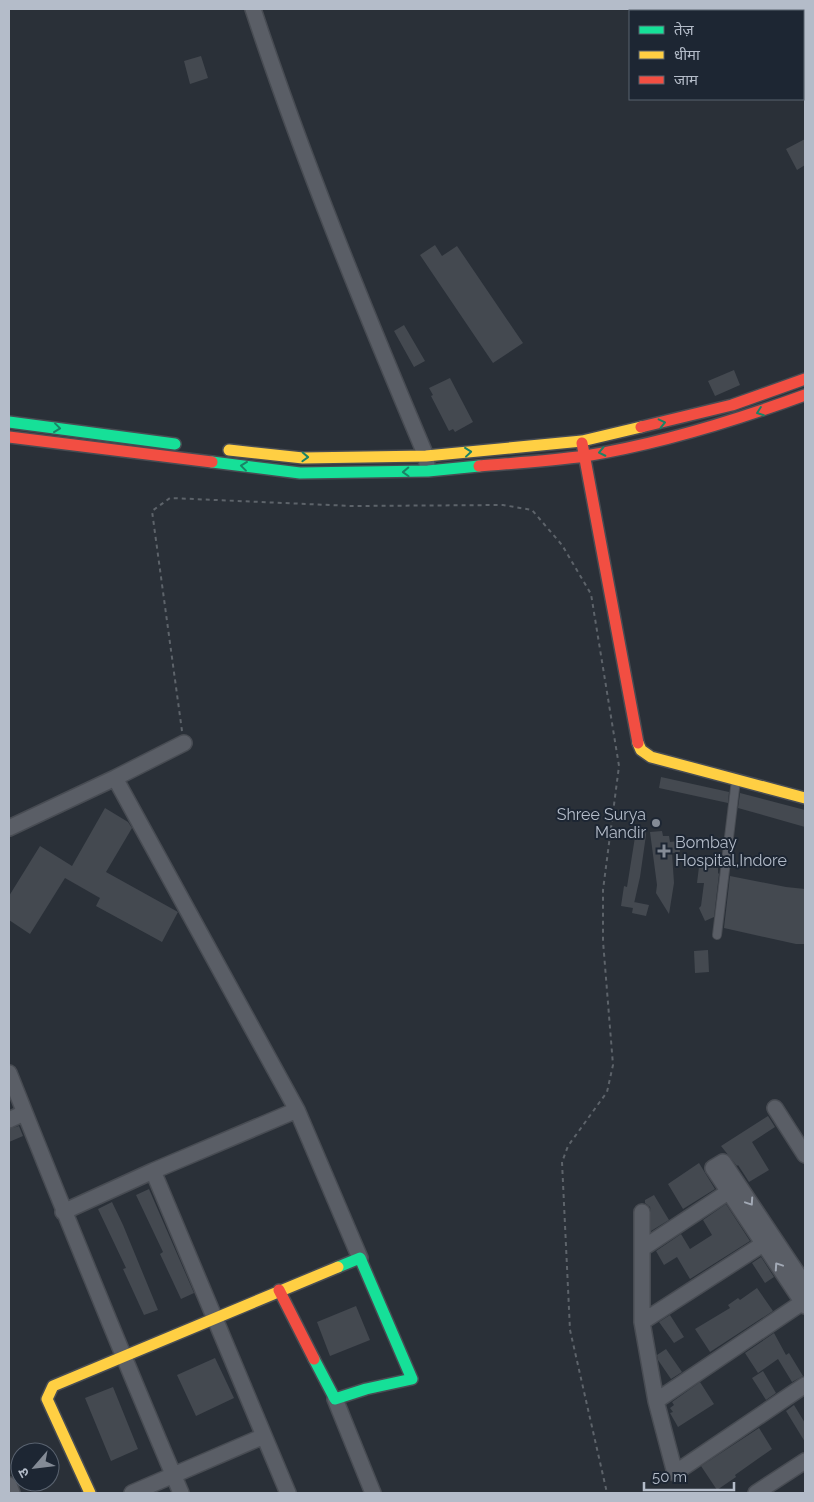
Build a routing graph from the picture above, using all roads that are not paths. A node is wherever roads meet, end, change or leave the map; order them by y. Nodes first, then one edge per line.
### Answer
1 (252, 9) edge
2 (805, 379) edge
3 (805, 394) edge
4 (9, 422) edge
5 (9, 437) edge
6 (582, 441) junction
7 (186, 445) dead end
8 (215, 449) dead end
9 (584, 456) junction
10 (427, 464) junction
11 (184, 743) road end
12 (116, 778) junction
13 (736, 780) junction
14 (805, 798) edge
15 (9, 828) edge
16 (717, 935) dead end
17 (9, 1073) edge
18 (775, 1108) dead end
19 (297, 1110) junction
20 (24, 1113) junction
21 (9, 1120) edge
22 (805, 1155) edge
23 (153, 1171) junction
24 (728, 1192) junction
25 (63, 1212) junction
26 (642, 1212) dead end
27 (763, 1244) junction
28 (642, 1248) junction
29 (360, 1258) junction
30 (805, 1285) edge
31 (279, 1290) junction
32 (804, 1304) edge
33 (214, 1318) junction
34 (642, 1322) junction
35 (124, 1357) junction
36 (805, 1385) edge
37 (335, 1399) junction
38 (656, 1401) junction
39 (264, 1436) junction
40 (805, 1462) edge
41 (174, 1476) junction
42 (9, 1484) edge
43 (12, 1493) edge
44 (90, 1493) edge
45 (132, 1493) edge
46 (181, 1493) edge
47 (288, 1493) edge
48 (373, 1493) edge
49 (756, 1493) edge

1 - 10 street
6 -> 2 street
3 -> 9 street
4 -> 7 street
10 -> 5 street
6 - 9 street
10 -> 6 street
8 -> 10 street
9 - 10 street
9 - 13 street
11 - 12 street
12 - 15 street
12 - 19 street
13 - 14 street
13 - 16 lane
17 - 20 street
18 - 22 street
19 - 23 street
19 - 29 street
20 - 21 street
20 - 25 street
23 - 25 street
23 - 33 street
24 - 27 street
24 - 28 street
24 -> 30 street
25 - 35 street
26 - 28 street
32 -> 27 street
27 - 34 street
28 - 34 street
29 - 31 street
29 - 37 street
31 - 33 street
31 - 37 street
32 - 38 street
33 - 35 street
33 - 39 street
34 - 38 street
35 - 41 street
35 - 44 street
36 - 38 street
37 - 48 street
39 - 41 street
39 - 47 street
40 - 49 street
41 - 45 street
41 - 46 street
42 - 43 street

